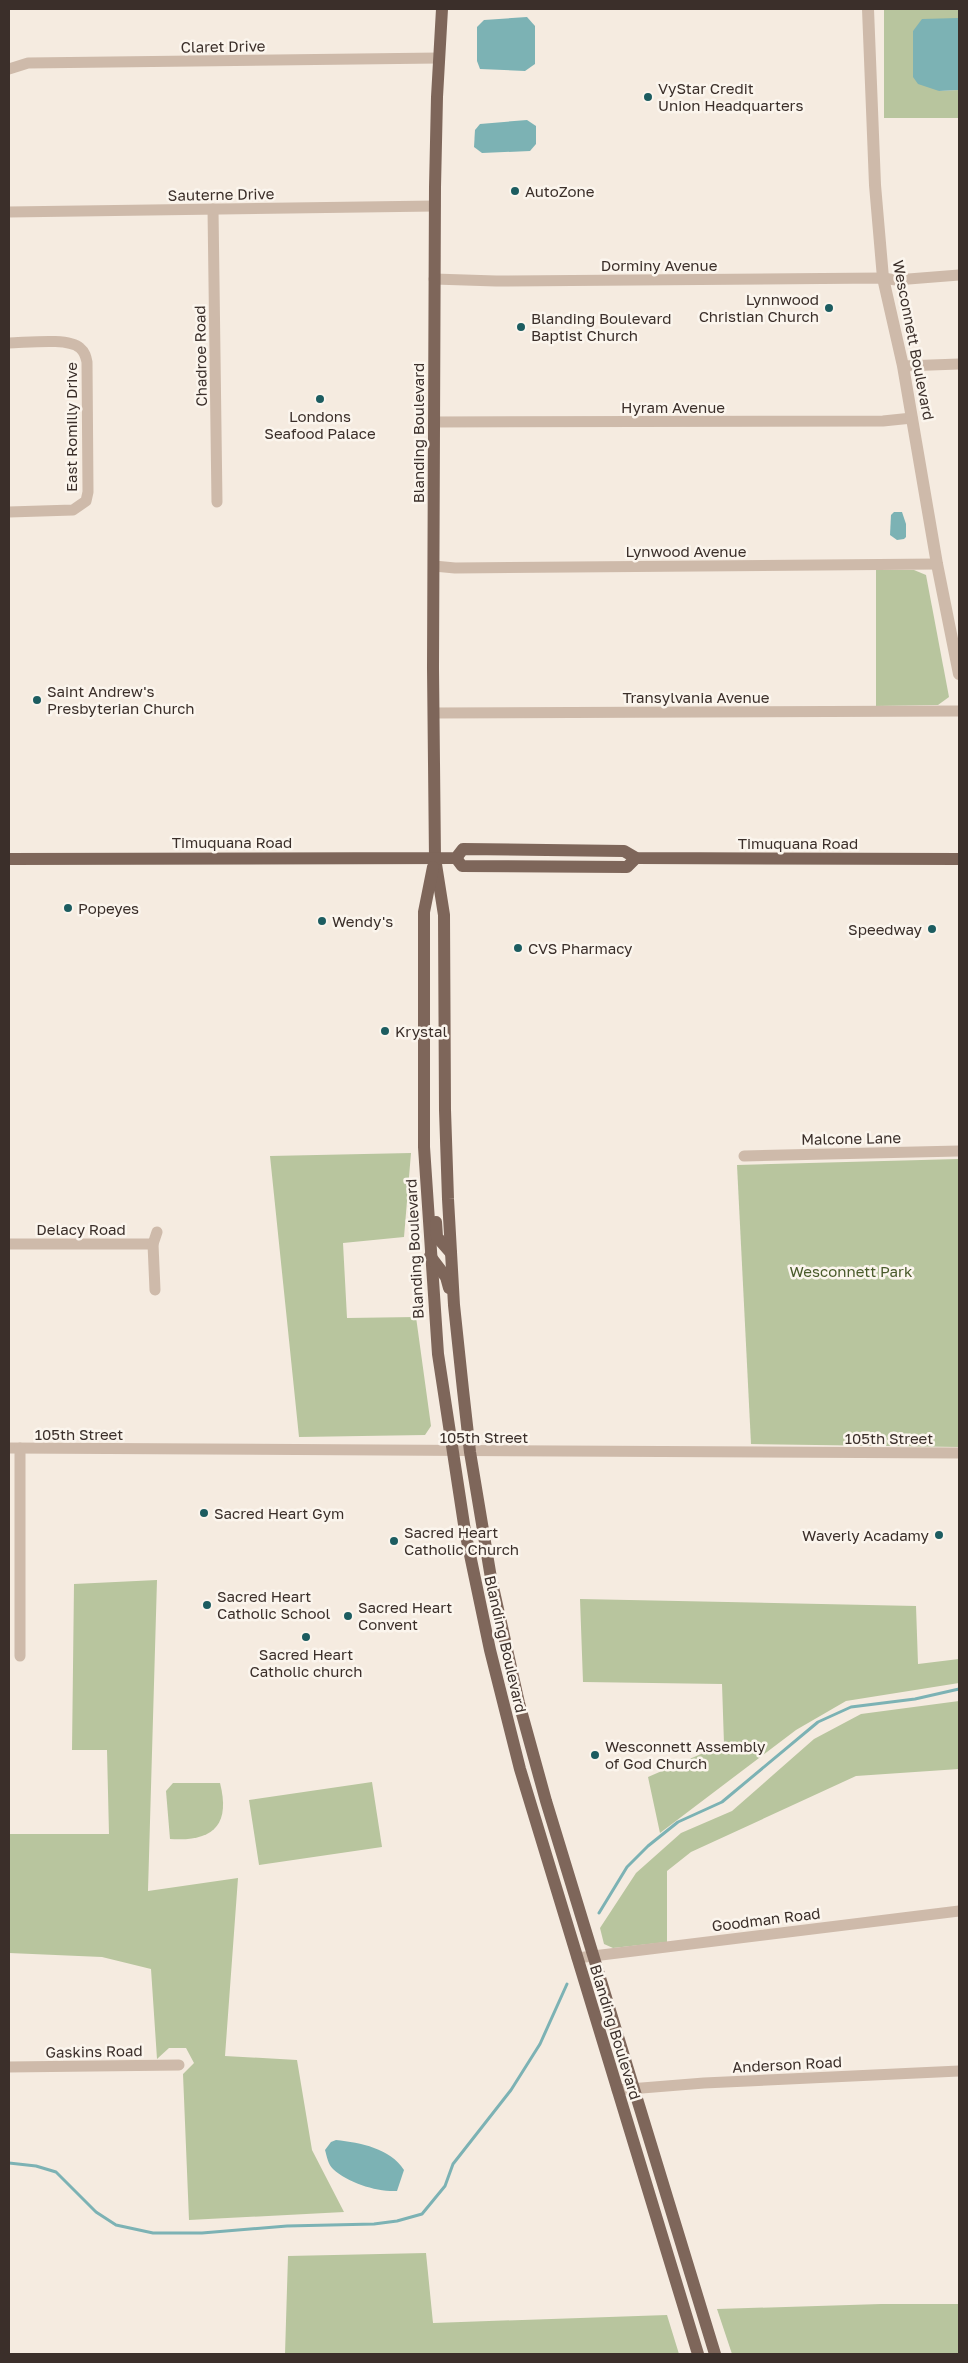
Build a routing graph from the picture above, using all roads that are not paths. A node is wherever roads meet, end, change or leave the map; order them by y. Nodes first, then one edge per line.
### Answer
1 (442, 9) edge
2 (868, 9) edge
3 (439, 58) junction
4 (9, 70) edge
5 (435, 206) junction
6 (213, 210) junction
7 (9, 212) edge
8 (959, 275) edge
9 (883, 278) junction
10 (434, 279) junction
11 (9, 343) edge
12 (959, 364) edge
13 (903, 366) junction
14 (912, 418) junction
15 (434, 422) junction
16 (217, 502) dead end
17 (9, 512) edge
18 (937, 564) junction
19 (434, 566) junction
20 (959, 674) edge
21 (959, 711) edge
22 (434, 713) junction
23 (435, 858) junction
24 (9, 859) edge
25 (959, 859) edge
26 (959, 1151) edge
27 (744, 1156) dead end
28 (426, 1171) junction
29 (157, 1232) dead end
30 (9, 1244) edge
31 (153, 1244) junction
32 (451, 1253) junction
33 (430, 1256) junction
34 (155, 1290) dead end
35 (454, 1305) junction
36 (14, 1448) edge
37 (452, 1452) junction
38 (470, 1452) junction
39 (959, 1453) edge
40 (505, 1646) junction
41 (490, 1650) junction
42 (20, 1656) dead end
43 (546, 1801) junction
44 (530, 1806) junction
45 (959, 1911) edge
46 (594, 1956) junction
47 (577, 1958) junction
48 (179, 2065) dead end
49 (9, 2067) edge
50 (959, 2072) edge
51 (634, 2089) junction
52 (617, 2090) junction
53 (679, 2239) junction
54 (663, 2241) junction
55 (698, 2354) edge
56 (714, 2354) edge

1 - 3 main road, Blanding Boulevard
2 - 9 street, Wesconnett Boulevard
3 - 4 street, Claret Drive
3 - 5 main road, Blanding Boulevard
5 - 6 street, Sauterne Drive
5 - 10 main road, Blanding Boulevard
6 - 7 street, Sauterne Drive
6 - 16 street, Chadroe Road
8 - 9 street, Dorminy Avenue
9 - 10 street, Dorminy Avenue
9 - 13 street, Wesconnett Boulevard
10 - 15 main road, Blanding Boulevard
11 - 17 street, East Romilly Drive
12 - 13 street
13 - 14 street, Wesconnett Boulevard
14 - 15 street, Hyram Avenue
14 - 18 street, Wesconnett Boulevard
15 - 19 main road, Blanding Boulevard
18 - 19 street, Lynwood Avenue
18 - 20 street, Wesconnett Boulevard
19 - 22 main road, Blanding Boulevard
21 - 22 street, Transylvania Avenue
22 - 23 main road, Blanding Boulevard
23 - 24 main road, Timuquana Road
23 - 25 main road, Timuquana Road
23 - 28 main road, Blanding Boulevard
23 - 32 main road, Blanding Boulevard
26 - 27 street, Malcone Lane
28 - 32 main road
28 - 33 main road, Blanding Boulevard
29 - 31 street
30 - 31 street, Delacy Road
31 - 34 street
32 - 35 main road, Blanding Boulevard
33 - 35 main road
33 - 37 main road, Blanding Boulevard
35 - 38 main road, Blanding Boulevard
36 - 37 street, 105th Street
36 - 42 street
37 - 38 street, 105th Street
37 - 41 main road, Blanding Boulevard
38 - 39 street, 105th Street
38 - 40 main road, Blanding Boulevard
40 - 41 street
40 - 43 main road, Blanding Boulevard
41 - 44 main road, Blanding Boulevard
43 - 44 street
43 - 46 main road, Blanding Boulevard
44 - 47 main road, Blanding Boulevard
45 - 46 street, Goodman Road
46 - 47 street, Goodman Road
46 - 51 main road, Blanding Boulevard
47 - 52 main road, Blanding Boulevard
48 - 49 street, Gaskins Road
50 - 51 street, Anderson Road
51 - 52 street, Anderson Road
51 - 53 main road, Blanding Boulevard
52 - 54 main road, Blanding Boulevard
53 - 54 main road
53 - 56 main road, Blanding Boulevard
54 - 55 main road, Blanding Boulevard

